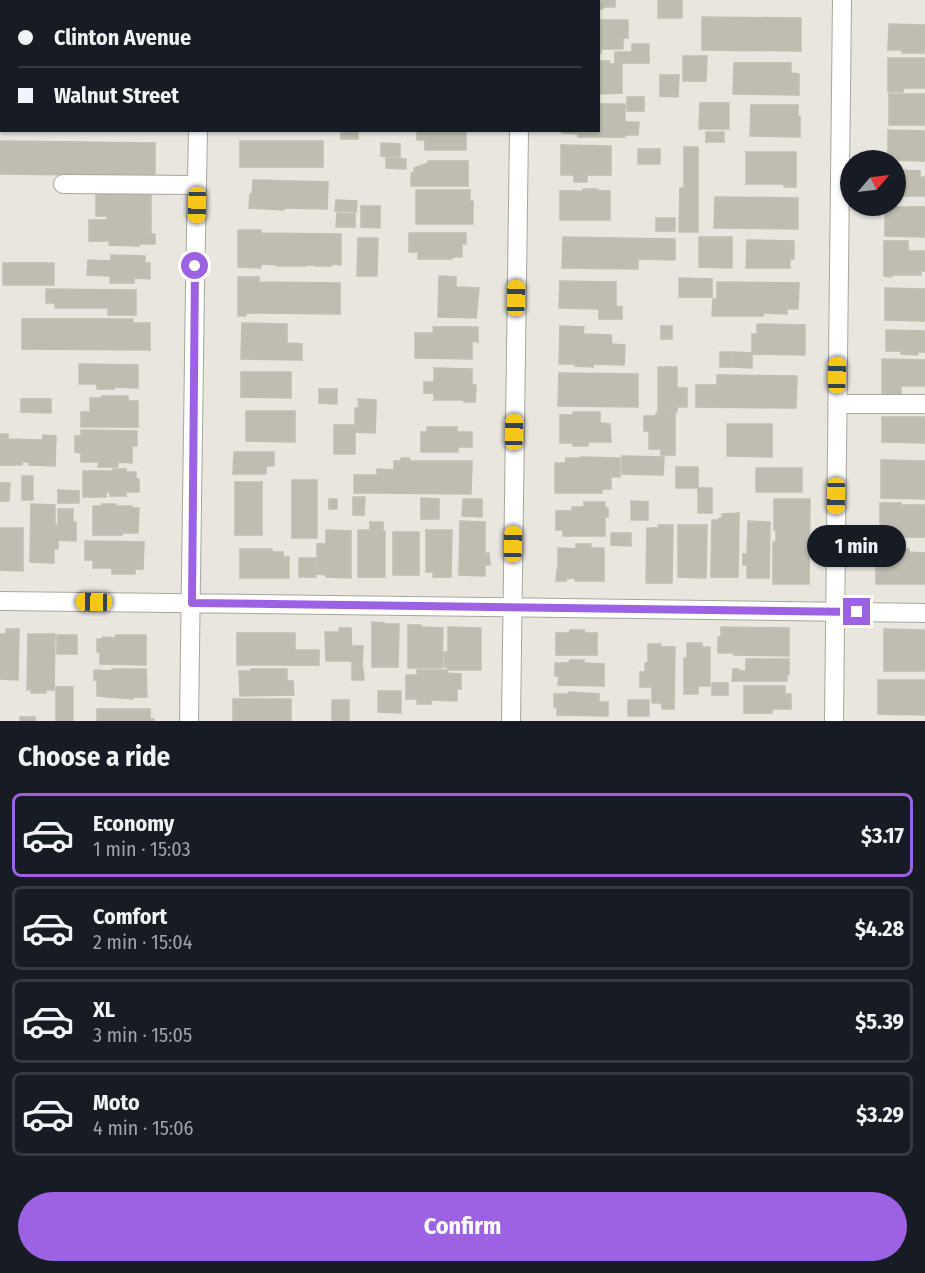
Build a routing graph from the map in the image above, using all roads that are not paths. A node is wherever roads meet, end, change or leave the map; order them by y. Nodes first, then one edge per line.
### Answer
1 (842, 0) edge
2 (198, 132) edge
3 (519, 132) edge
4 (63, 184) dead end
5 (197, 185) junction
6 (837, 404) junction
7 (925, 404) edge
8 (0, 601) edge
9 (192, 603) junction
10 (512, 607) junction
11 (835, 612) junction
12 (925, 613) edge
13 (189, 721) edge
14 (511, 721) edge
15 (834, 721) edge

1 - 6 street
2 - 5 street
3 - 10 street
4 - 5 street
5 - 9 street
6 - 7 street
6 - 11 street
8 - 9 street
9 - 10 street
9 - 13 street
10 - 11 street
10 - 14 street
11 - 12 street
11 - 15 street

